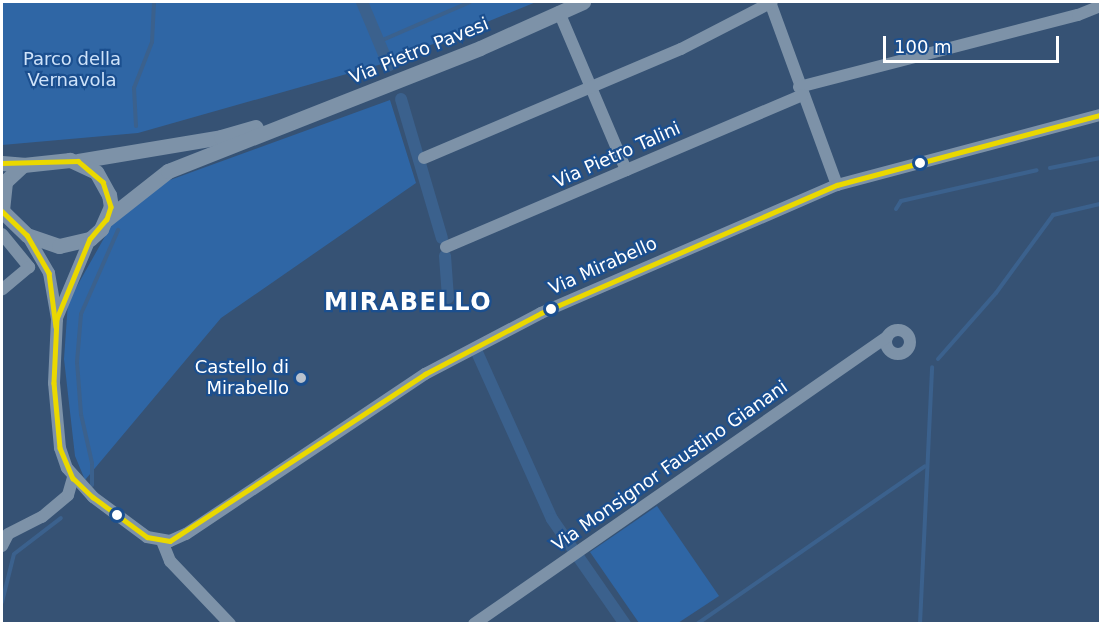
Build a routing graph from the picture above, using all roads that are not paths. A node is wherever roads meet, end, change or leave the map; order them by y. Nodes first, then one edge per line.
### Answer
1 (583, 2) edge
2 (770, 2) edge
3 (1101, 6) edge
4 (559, 12) junction
5 (590, 85) junction
6 (801, 91) junction
7 (334, 105) junction
8 (1101, 115) edge
9 (424, 158) dead end
10 (78, 161) junction
11 (2, 163) edge
12 (23, 165) junction
13 (626, 170) junction
14 (837, 185) junction
15 (2, 211) edge
16 (107, 219) junction
17 (12, 233) edge
18 (90, 239) junction
19 (446, 247) dead end
20 (2, 290) edge
21 (57, 319) junction
22 (887, 337) dead end
23 (73, 478) junction
24 (162, 541) junction
25 (2, 546) edge
26 (230, 624) edge
27 (474, 624) edge

1 - 4 street, Via Pietro Pavesi
2 - 5 street
2 - 6 street
3 - 6 street, Via Pietro Talini
4 - 5 street
4 - 7 street, Via Pietro Pavesi
5 - 9 street
5 - 13 street
6 - 13 street, Via Pietro Talini
6 - 14 street
7 - 10 street, Via Pietro Pavesi
7 - 16 street, Via Pietro Pavesi
8 - 14 street, Via Mirabello
10 - 12 street
10 - 16 street
11 - 12 street
12 - 15 street
13 - 19 street, Via Pietro Talini
14 - 24 street, Via Mirabello
15 - 17 street
16 - 18 street
17 - 18 street
17 - 20 street
17 - 21 street
18 - 21 street
21 - 23 street
22 - 27 street, Via Monsignor Faustino Gianani
23 - 24 street
23 - 25 street
24 - 26 street

